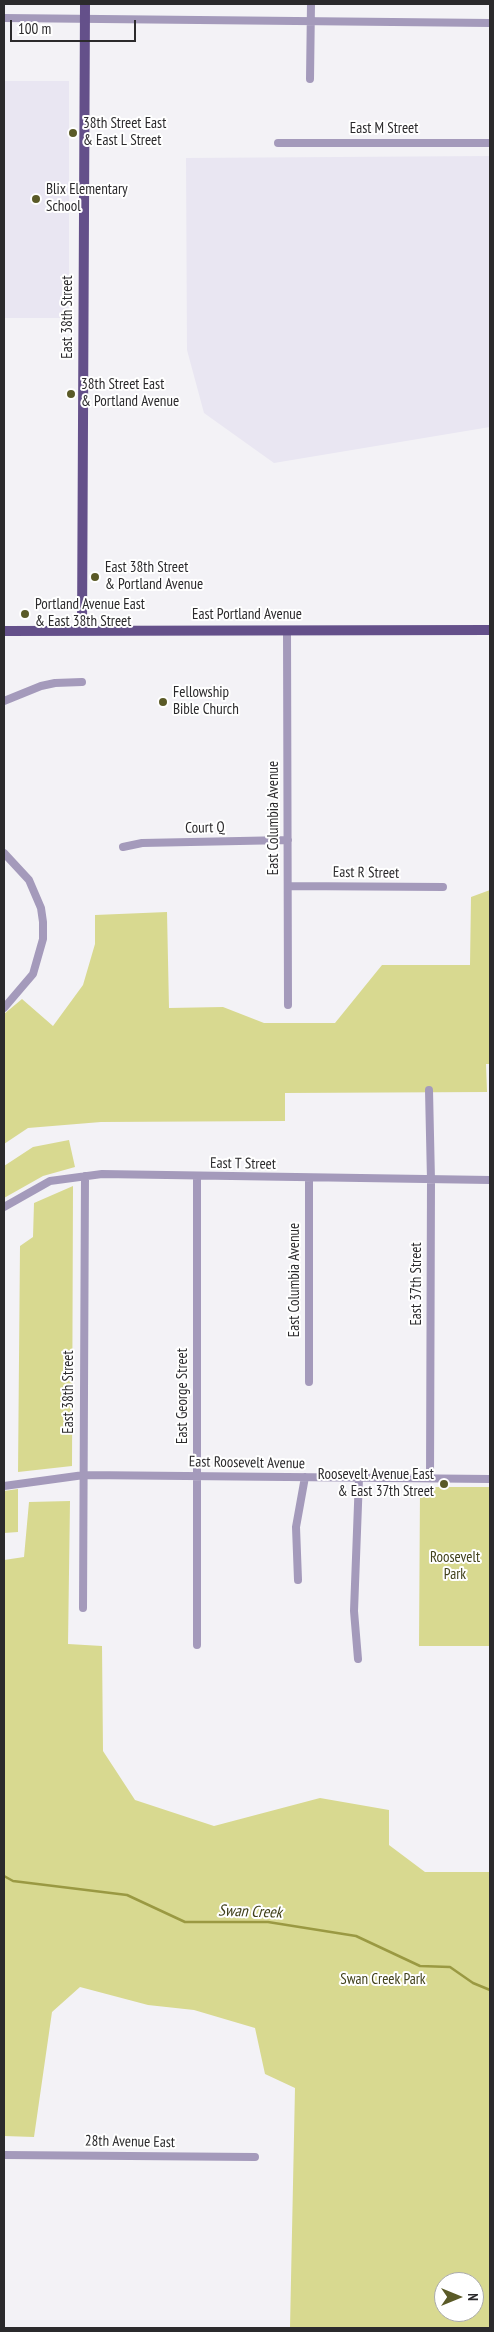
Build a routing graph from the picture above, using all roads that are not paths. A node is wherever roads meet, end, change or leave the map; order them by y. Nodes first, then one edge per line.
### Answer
1 (85, 4) edge
2 (311, 4) edge
3 (4, 18) edge
4 (85, 20) junction
5 (311, 22) junction
6 (490, 24) edge
7 (310, 79) dead end
8 (278, 143) dead end
9 (490, 143) edge
10 (287, 630) junction
11 (490, 630) edge
12 (4, 631) edge
13 (82, 631) junction
14 (82, 682) dead end
15 (4, 701) edge
16 (288, 840) junction
17 (123, 848) dead end
18 (4, 853) edge
19 (288, 886) junction
20 (444, 887) dead end
21 (288, 1005) dead end
22 (4, 1008) edge
23 (429, 1090) dead end
24 (85, 1176) junction
25 (197, 1177) junction
26 (309, 1179) junction
27 (431, 1180) junction
28 (490, 1180) edge
29 (4, 1207) edge
30 (309, 1382) dead end
31 (84, 1475) junction
32 (196, 1476) junction
33 (305, 1477) junction
34 (359, 1478) junction
35 (430, 1478) junction
36 (490, 1479) edge
37 (4, 1486) edge
38 (298, 1580) dead end
39 (83, 1608) dead end
40 (196, 1645) dead end
41 (358, 1659) dead end
42 (4, 2155) edge
43 (255, 2157) dead end

1 - 4 main road, East 38th Street
2 - 5 street
3 - 4 street
4 - 5 street
4 - 13 main road, East 38th Street
5 - 6 street
5 - 7 street
8 - 9 street, East M Street
10 - 11 main road, East Portland Avenue
10 - 13 main road, East Portland Avenue
10 - 16 street, East Columbia Avenue
12 - 13 main road, East Portland Avenue
14 - 15 street
16 - 17 street, Court Q
16 - 19 street, East Columbia Avenue
18 - 22 street
19 - 20 street, East R Street
19 - 21 street, East Columbia Avenue
23 - 27 street, East 37th Street
24 - 25 street, East T Street
24 - 29 street, East T Street
24 - 31 street, East 38th Street
25 - 26 street, East T Street
25 - 32 street, East George Street
26 - 27 street, East T Street
26 - 30 street, East Columbia Avenue
27 - 28 street, East T Street
27 - 35 street, East 37th Street
31 - 32 street, East Roosevelt Avenue
31 - 37 street, East Roosevelt Avenue
31 - 39 street, East 38th Street
32 - 33 street, East Roosevelt Avenue
32 - 40 street, East George Street
33 - 34 street, East Roosevelt Avenue
33 - 38 street
34 - 35 street, East Roosevelt Avenue
34 - 41 street
35 - 36 street, East Roosevelt Avenue
42 - 43 street, 28th Avenue East

